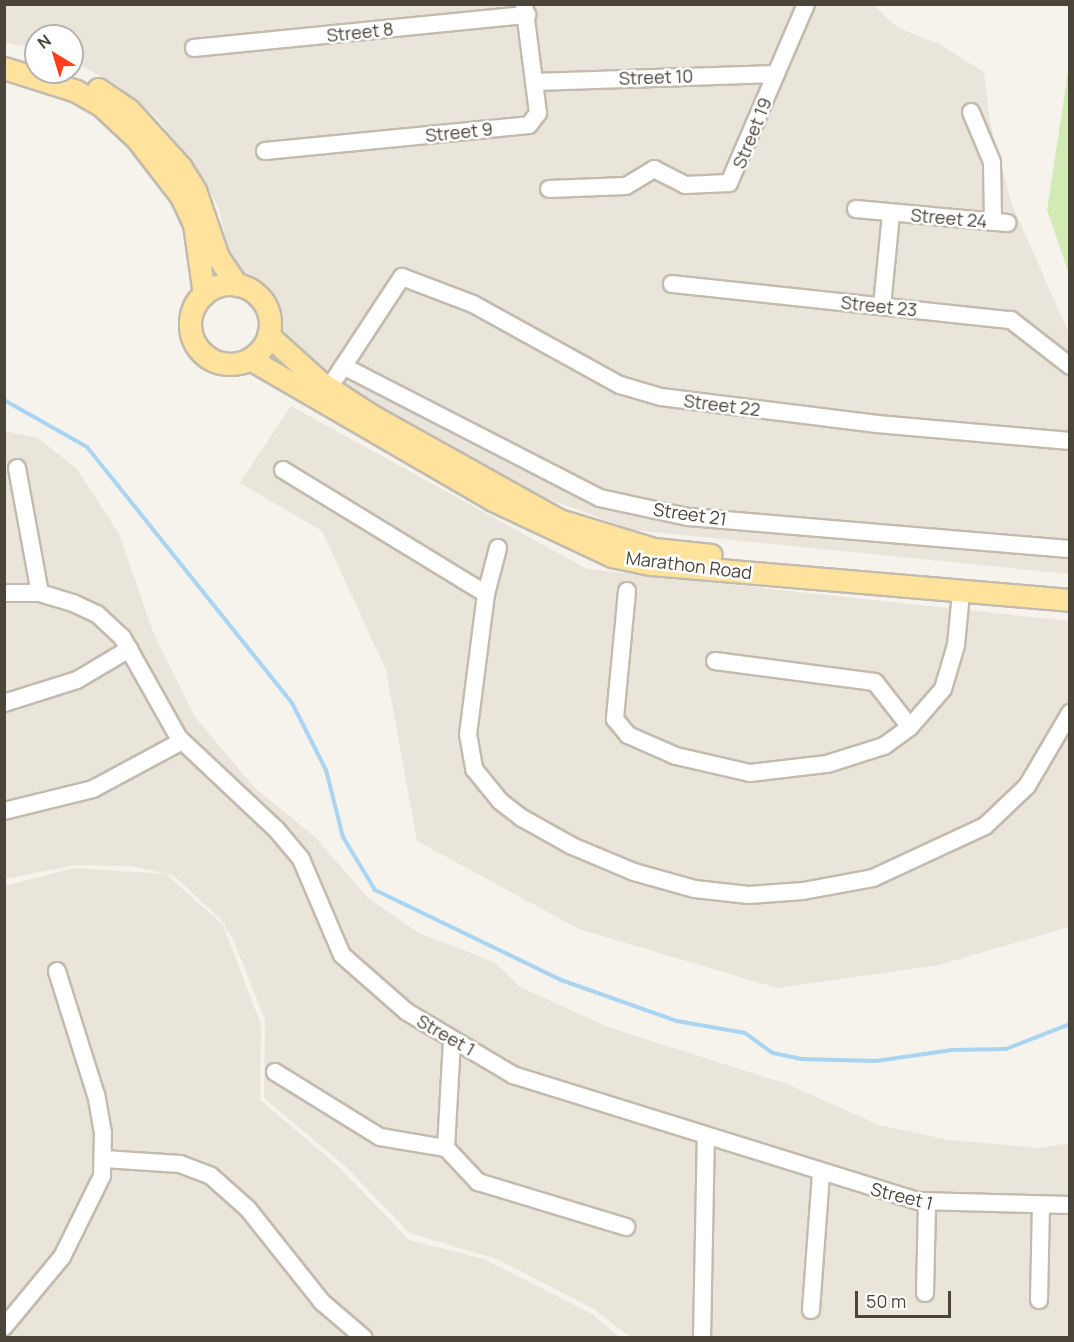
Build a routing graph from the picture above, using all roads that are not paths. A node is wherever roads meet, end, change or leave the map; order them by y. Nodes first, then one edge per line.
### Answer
1 (806, 4) edge
2 (525, 10) edge
3 (194, 48) dead end
4 (4, 55) edge
5 (24, 59) edge
6 (4, 68) edge
7 (776, 74) junction
8 (535, 82) junction
9 (84, 83) edge
10 (971, 112) dead end
11 (265, 151) dead end
12 (549, 189) dead end
13 (856, 209) dead end
14 (891, 214) junction
15 (672, 284) dead end
16 (237, 285) junction
17 (204, 294) junction
18 (882, 306) junction
19 (268, 335) junction
20 (250, 359) junction
21 (343, 366) junction
22 (1070, 366) edge
23 (329, 388) junction
24 (1070, 441) edge
25 (17, 468) dead end
26 (283, 470) dead end
27 (498, 548) dead end
28 (1070, 549) edge
29 (1070, 586) edge
30 (627, 591) dead end
31 (4, 593) edge
32 (40, 593) junction
33 (961, 593) junction
34 (486, 594) junction
35 (1070, 600) edge
36 (129, 649) junction
37 (715, 662) dead end
38 (4, 703) edge
39 (1070, 713) edge
40 (910, 727) junction
41 (182, 741) junction
42 (4, 811) edge
43 (57, 971) dead end
44 (452, 1039) junction
45 (274, 1072) dead end
46 (706, 1136) junction
47 (446, 1148) junction
48 (104, 1159) junction
49 (821, 1173) junction
50 (927, 1203) junction
51 (1070, 1205) edge
52 (1041, 1207) junction
53 (626, 1227) dead end
54 (925, 1293) dead end
55 (1039, 1300) dead end
56 (811, 1310) dead end
57 (4, 1327) edge
58 (364, 1338) edge
59 (702, 1338) edge

1 - 7 street, Street 19
2 - 3 street, Street 8
2 - 8 street, Street 9
4 - 5 main road
6 - 17 main road
7 - 8 street, Street 10
7 - 12 street, Street 19
8 - 11 street, Street 9
9 - 16 main road
10 - 14 street, Street 24
13 - 14 street, Street 24
14 - 18 street, Street 24
15 - 18 street, Street 23
16 - 17 main road
16 - 19 main road
17 - 20 main road
18 - 22 street, Street 23
19 - 20 main road
19 - 23 main road, Marathon Road
20 - 33 main road, Marathon Road
21 - 23 street
21 - 24 street, Street 22
21 - 28 street, Street 21
23 - 29 main road, Marathon Road
25 - 32 street
26 - 34 street
27 - 34 street
30 - 40 street
31 - 32 street, Street 1
32 - 36 street, Street 1
33 - 35 main road, Marathon Road
33 - 40 street
34 - 39 street
36 - 38 street
36 - 41 street, Street 1
37 - 40 street
41 - 42 street
41 - 44 street, Street 1
43 - 48 street
44 - 46 street, Street 1
44 - 47 street
45 - 47 street
46 - 49 street, Street 1
46 - 59 street
47 - 53 street
48 - 57 street
48 - 58 street
49 - 50 street, Street 1
49 - 56 street
50 - 52 street, Street 1
50 - 54 street
51 - 52 street, Street 1
52 - 55 street

